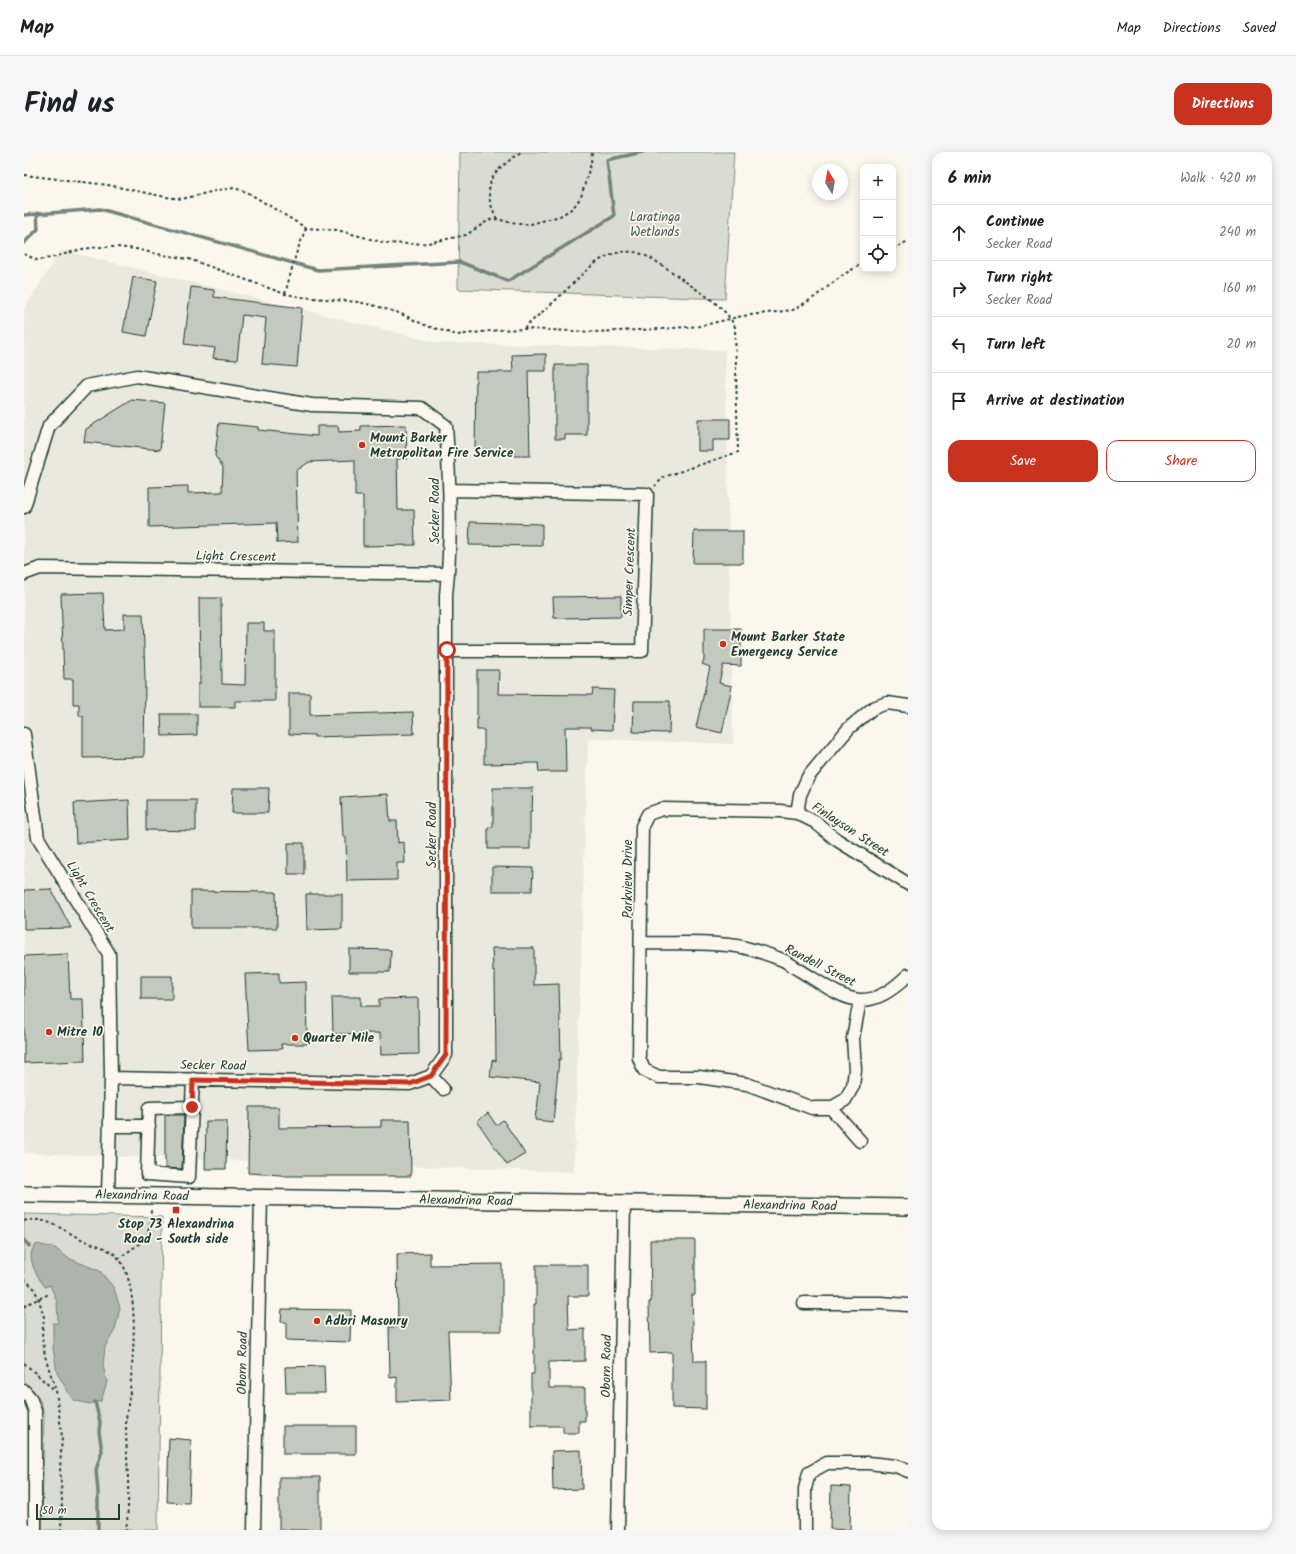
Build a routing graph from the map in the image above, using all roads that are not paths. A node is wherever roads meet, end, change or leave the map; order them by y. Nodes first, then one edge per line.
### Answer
1 (450, 490) junction
2 (24, 507) edge
3 (24, 574) edge
4 (448, 574) junction
5 (447, 650) junction
6 (908, 706) edge
7 (24, 734) edge
8 (797, 813) junction
9 (908, 884) edge
10 (641, 943) junction
11 (908, 974) edge
12 (860, 1000) junction
13 (431, 1076) junction
14 (111, 1078) junction
15 (193, 1080) junction
16 (443, 1088) dead end
17 (192, 1107) junction
18 (831, 1108) junction
19 (110, 1126) junction
20 (149, 1126) junction
21 (860, 1141) dead end
22 (24, 1194) edge
23 (108, 1195) junction
24 (261, 1197) junction
25 (624, 1203) junction
26 (908, 1208) edge
27 (804, 1303) dead end
28 (908, 1305) edge
29 (24, 1391) edge
30 (908, 1471) edge
31 (29, 1484) edge
32 (35, 1530) edge
33 (254, 1530) edge
34 (618, 1530) edge
35 (805, 1530) edge

1 - 2 street, Secker Road
1 - 4 street, Secker Road
1 - 5 street, Simper Crescent
3 - 4 street, Light Crescent
4 - 5 street, Secker Road
5 - 13 street, Secker Road
6 - 8 street
7 - 14 street, Light Crescent
8 - 9 street, Finlayson Street
8 - 10 street, Parkview Drive
10 - 12 street, Randell Street
10 - 18 street, Parkview Drive
11 - 12 street, Randell Street
12 - 18 street
13 - 15 street, Secker Road
13 - 16 street
14 - 15 street, Secker Road
14 - 19 street
15 - 17 street
17 - 20 street
17 - 20 street
18 - 21 street
19 - 20 street
19 - 23 street
22 - 23 main road, Alexandrina Road
23 - 24 main road, Alexandrina Road
24 - 25 main road, Alexandrina Road
24 - 33 street, Oborn Road
25 - 26 main road, Alexandrina Road
25 - 34 street, Oborn Road
27 - 28 street
29 - 31 street
30 - 35 street
31 - 32 street

